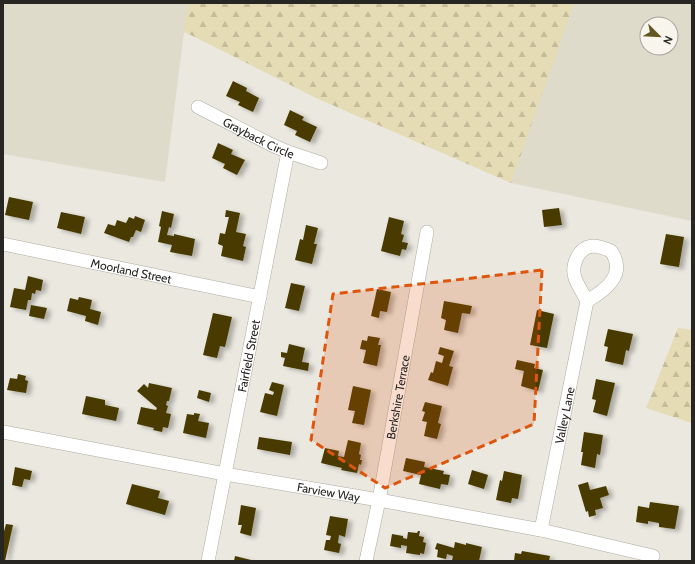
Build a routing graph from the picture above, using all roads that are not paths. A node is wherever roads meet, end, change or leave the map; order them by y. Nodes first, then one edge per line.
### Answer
1 (198, 107) dead end
2 (288, 152) junction
3 (321, 163) dead end
4 (427, 232) dead end
5 (3, 244) edge
6 (260, 297) junction
7 (587, 300) dead end
8 (3, 432) edge
9 (225, 474) junction
10 (379, 500) junction
11 (541, 530) junction
12 (653, 556) dead end
13 (208, 561) edge
14 (366, 561) edge

1 - 2 street, Grayback Circle
2 - 3 street, Grayback Circle
2 - 6 street, Fairfield Street
4 - 10 street, Berkshire Terrace
5 - 6 street, Moorland Street
6 - 9 street, Fairfield Street
7 - 11 street, Valley Lane
8 - 9 street, Farview Way
9 - 10 street, Farview Way
9 - 13 street, Fairfield Street
10 - 11 street, Farview Way
10 - 14 street, Berkshire Terrace
11 - 12 street, Farview Way

